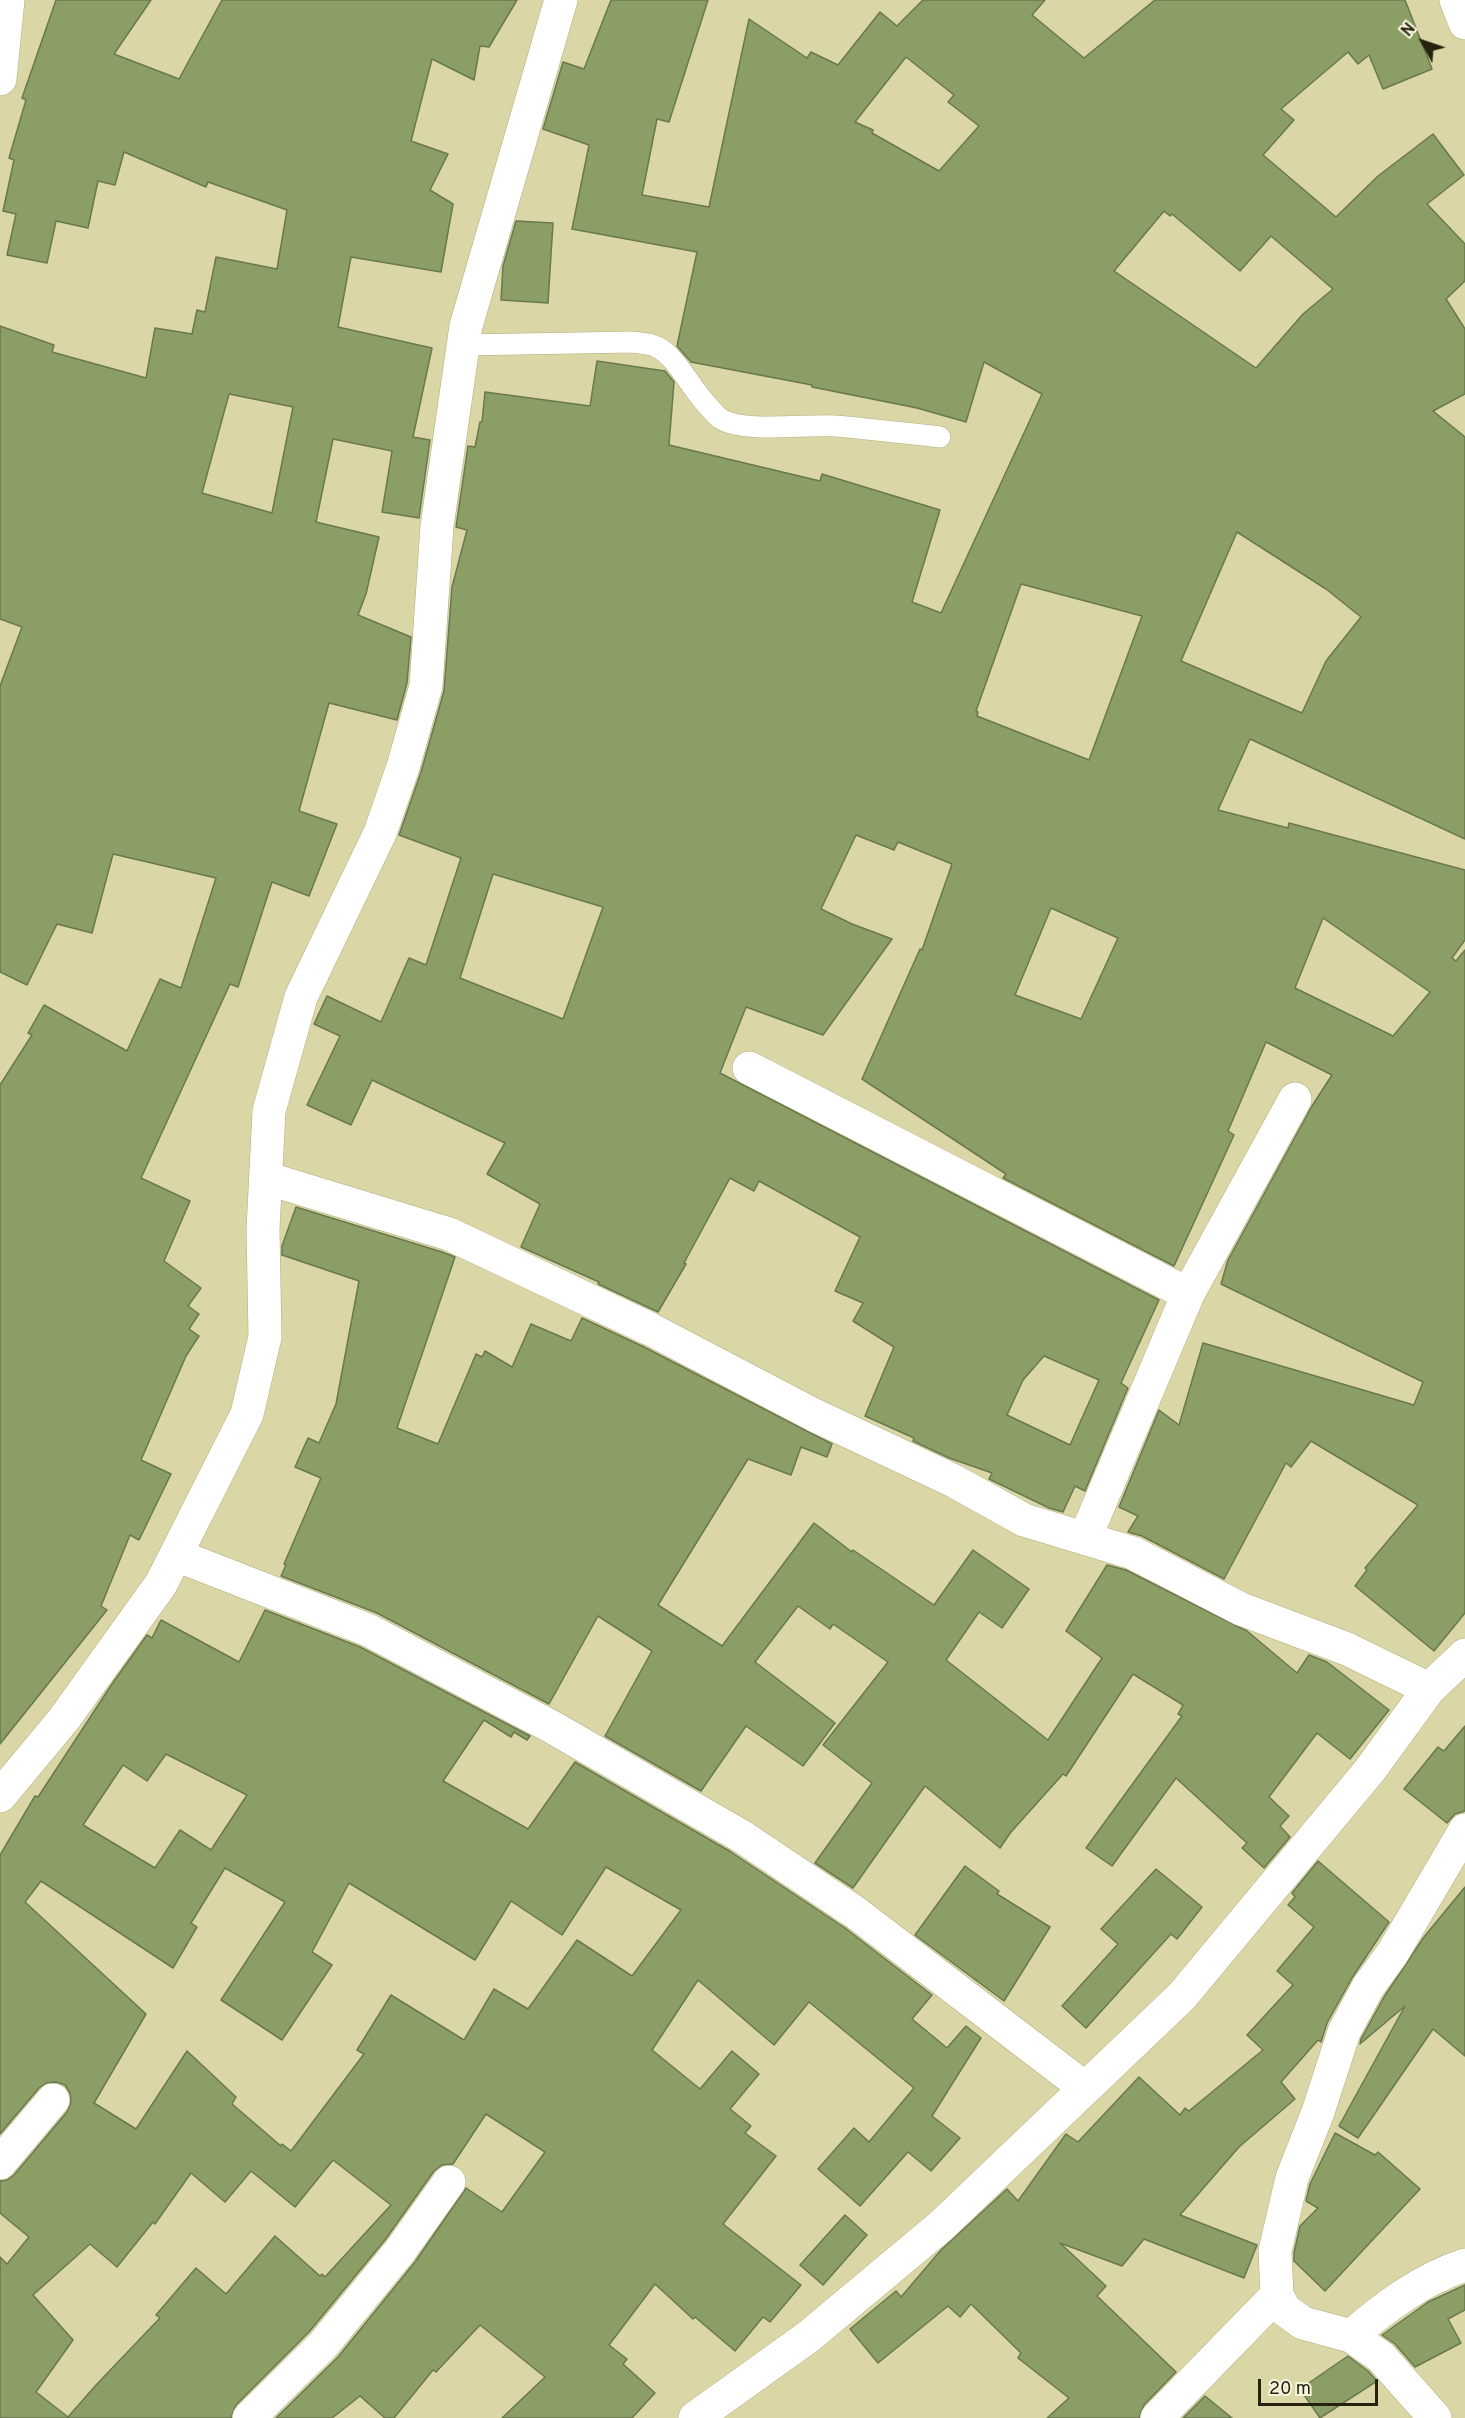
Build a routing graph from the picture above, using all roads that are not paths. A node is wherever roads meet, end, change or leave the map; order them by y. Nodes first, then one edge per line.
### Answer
1 (8, 0) edge
2 (561, 0) edge
3 (1456, 0) edge
4 (1465, 23) edge
5 (0, 80) edge
6 (464, 345) junction
7 (940, 437) dead end
8 (749, 1068) dead end
9 (1295, 1099) dead end
10 (266, 1178) junction
11 (1188, 1294) junction
12 (1085, 1538) junction
13 (176, 1555) junction
14 (1465, 1655) edge
15 (1429, 1689) junction
16 (0, 1796) edge
17 (1465, 1830) edge
18 (1085, 2088) junction
19 (53, 2100) dead end
20 (0, 2163) edge
21 (449, 2182) dead end
22 (1465, 2265) edge
23 (1277, 2295) junction
24 (1351, 2336) junction
25 (249, 2418) edge
26 (695, 2418) edge
27 (1157, 2418) edge
28 (1435, 2418) edge

1 - 5 street
2 - 6 street
3 - 4 street
6 - 7 lane
6 - 10 street
8 - 11 street
9 - 11 street
10 - 12 street
10 - 13 street
11 - 12 street
12 - 15 street
13 - 16 street
13 - 18 street
14 - 15 street
15 - 18 street
17 - 23 street
18 - 26 street
19 - 20 street
21 - 25 street
22 - 24 street
23 - 24 street
23 - 27 street
24 - 28 street

